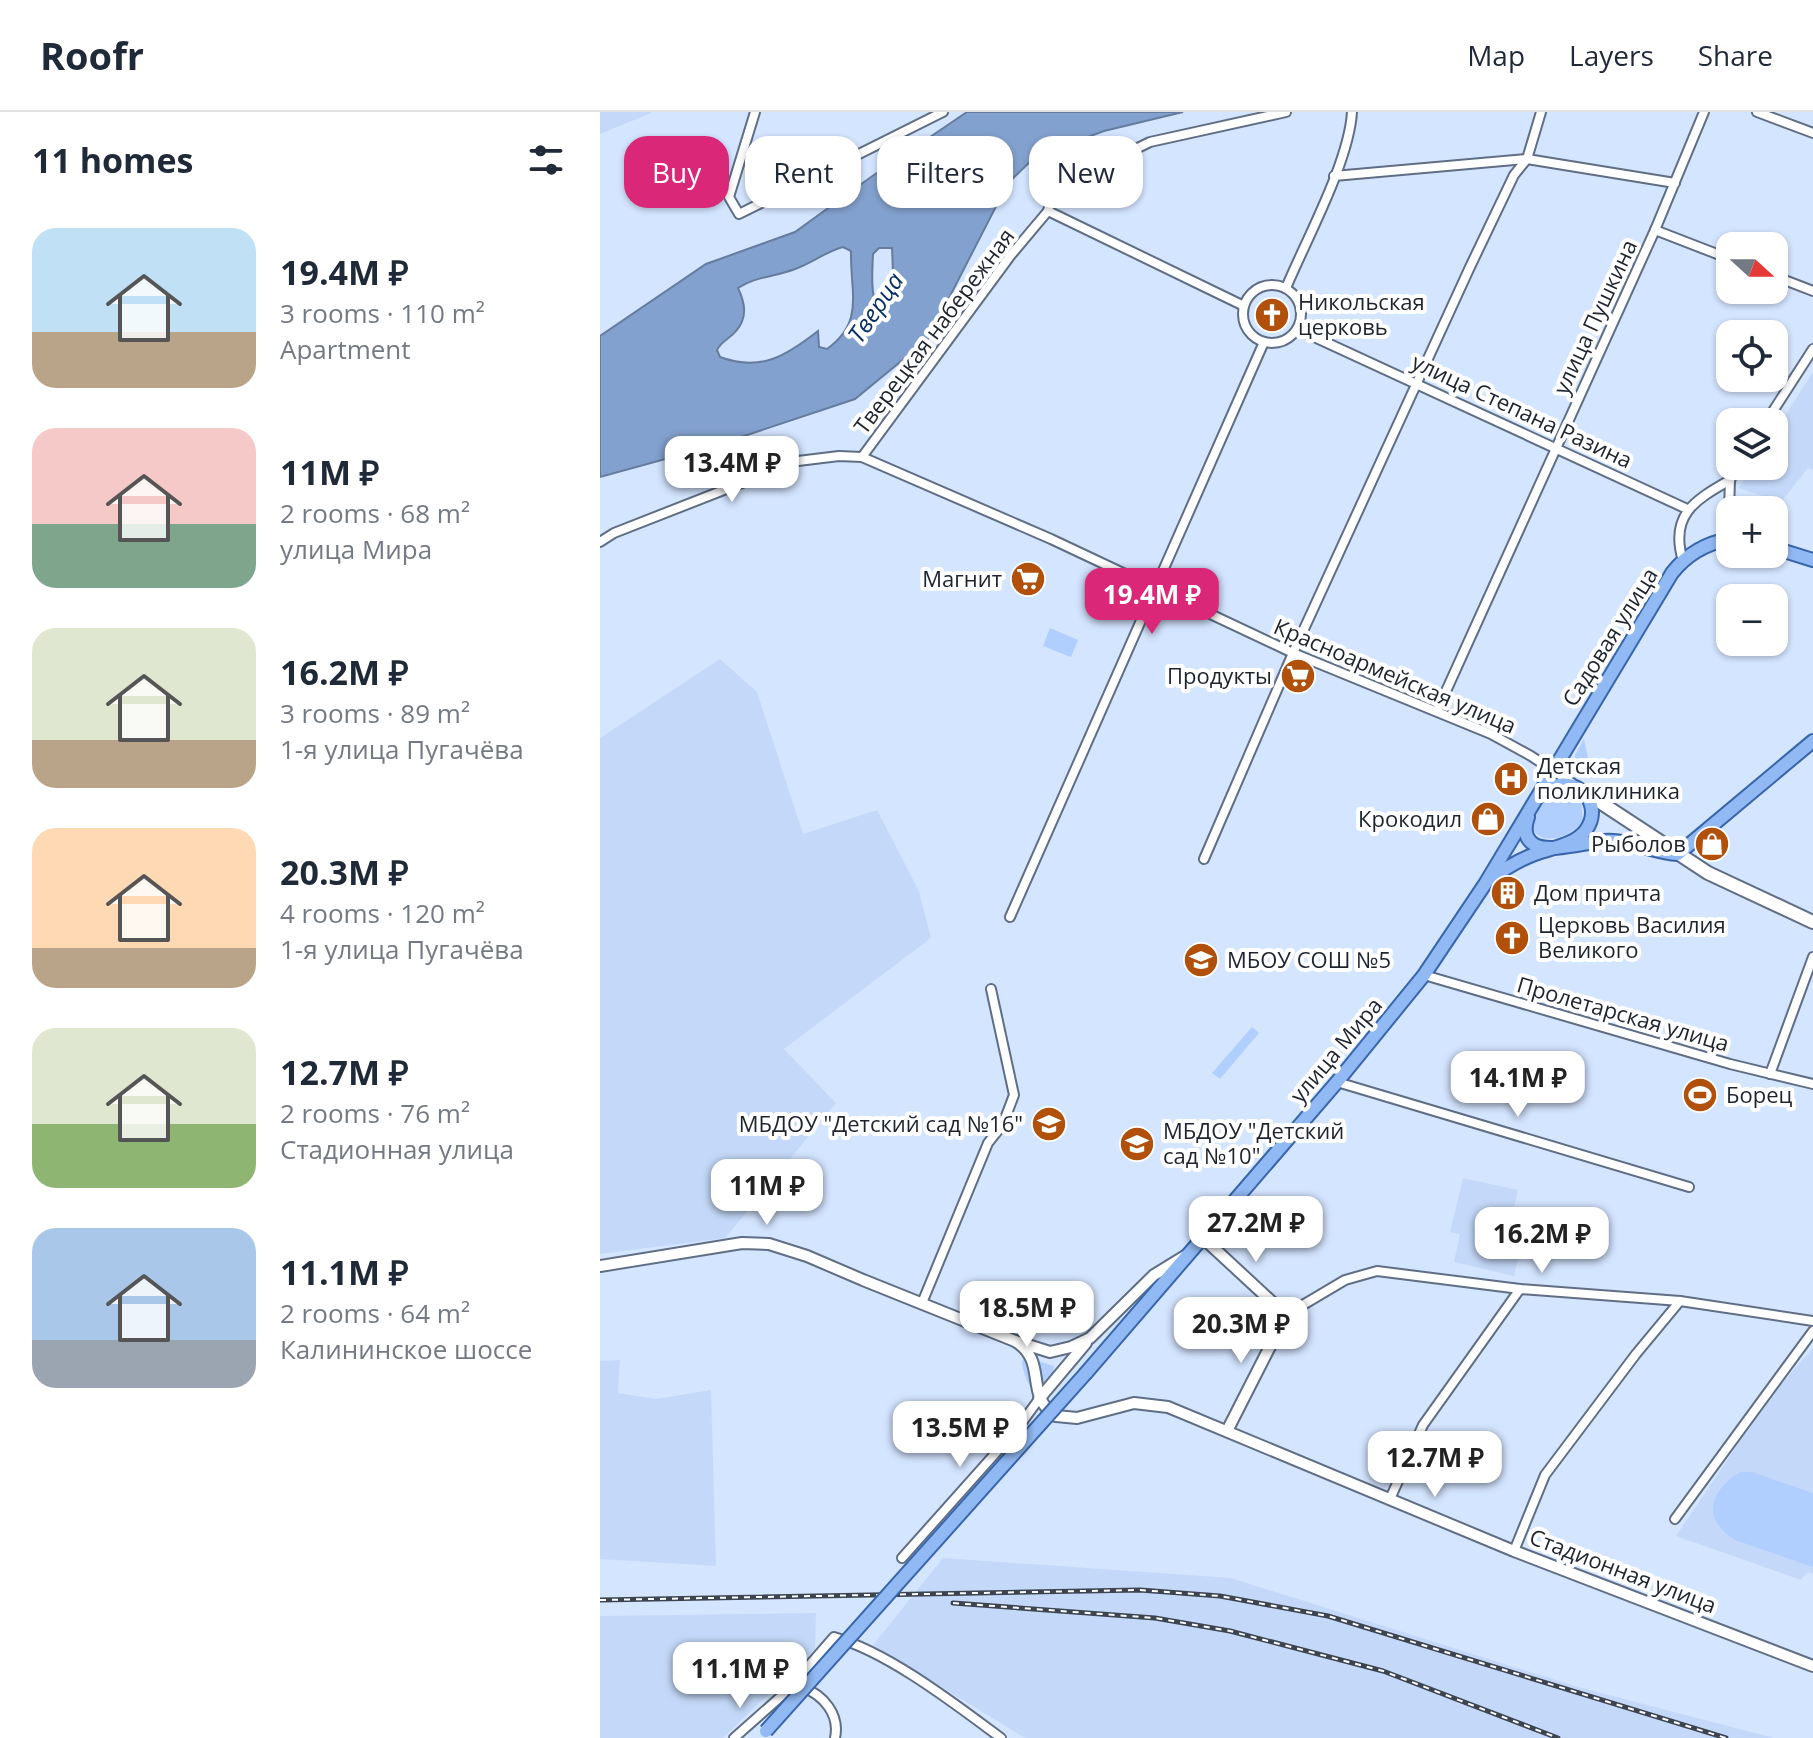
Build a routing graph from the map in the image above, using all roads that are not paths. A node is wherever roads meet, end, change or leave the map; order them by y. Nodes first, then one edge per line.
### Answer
1 (755, 112) edge
2 (943, 112) edge
3 (1286, 112) edge
4 (1352, 112) edge
5 (1541, 112) edge
6 (1704, 112) edge
7 (1757, 112) edge
8 (1813, 133) edge
9 (1527, 159) junction
10 (1334, 176) junction
11 (1675, 183) junction
12 (1048, 211) junction
13 (1655, 230) junction
14 (1716, 254) edge
15 (1788, 281) edge
16 (1286, 288) junction
17 (1813, 291) edge
18 (1244, 306) junction
19 (1297, 329) junction
20 (1264, 342) junction
21 (1813, 349) edge
22 (1416, 385) junction
23 (1775, 408) edge
24 (1555, 449) junction
25 (862, 457) junction
26 (1730, 480) joint
27 (1730, 496) edge
28 (1687, 509) junction
29 (600, 542) edge
30 (1716, 544) edge
31 (1788, 552) edge
32 (1813, 560) edge
33 (1683, 561) junction
34 (1156, 588) junction
35 (1293, 653) junction
36 (1437, 711) junction
37 (1813, 741) edge
38 (1553, 770) junction
39 (1581, 790) junction
40 (1533, 804) junction
41 (1559, 846) junction
42 (1678, 854) junction
43 (1204, 859) dead end
44 (1485, 884) junction
45 (1010, 917) dead end
46 (1813, 922) edge
47 (1813, 957) edge
48 (1424, 975) junction
49 (991, 989) dead end
50 (1770, 1074) junction
51 (1337, 1082) junction
52 (1813, 1084) edge
53 (1689, 1187) dead end
54 (1203, 1238) junction
55 (1190, 1253) junction
56 (600, 1266) edge
57 (1520, 1289) junction
58 (1680, 1301) junction
59 (922, 1303) junction
60 (1286, 1315) junction
61 (1813, 1321) edge
62 (1813, 1331) edge
63 (1090, 1338) junction
64 (1015, 1341) junction
65 (1050, 1352) junction
66 (1036, 1370) junction
67 (1039, 1399) junction
68 (1227, 1431) junction
69 (1390, 1499) junction
70 (1675, 1519) dead end
71 (1514, 1551) junction
72 (902, 1558) dead end
73 (1813, 1666) edge
74 (786, 1692) junction
75 (762, 1734) edge
76 (734, 1738) edge
77 (835, 1738) edge
78 (1001, 1738) edge

1 - 2 street
3 - 12 street, Тверецкая набережная
4 - 10 street
5 - 9 street
6 - 11 street, улица Пушкина
7 - 8 street
9 - 10 street
9 - 11 street
9 - 22 street
10 - 16 street
11 - 13 street, улица Пушкина
12 - 18 street
12 - 25 street, Тверецкая набережная
13 - 14 street
13 - 24 street, улица Пушкина
15 - 17 street
16 - 18 street
16 - 19 street
18 - 20 street
19 - 20 street
19 - 22 street, улица Степана Разина
20 - 34 street
21 - 23 street
22 - 24 street, улица Степана Разина
22 - 35 street
24 - 28 street, улица Степана Разина
24 - 36 street, улица Пушкина
25 - 29 street, Красноармейская улица
25 - 34 street, Красноармейская улица
26 - 27 street, Садовая улица
26 - 28 street
28 - 33 street
30 - 33 main road, Садовая улица
31 - 32 main road
33 - 38 main road, Садовая улица
34 - 35 street, Красноармейская улица
34 - 45 street
35 - 36 street, Красноармейская улица
35 - 43 street
36 - 38 street, Красноармейская улица
37 - 42 main road
38 - 39 street, Красноармейская улица
38 - 40 main road, Садовая улица
39 - 40 main road
39 - 41 main road
39 - 42 main road
40 - 41 main road
40 - 44 main road, улица Мира
41 - 42 main road
41 - 44 main road, улица Мира
42 - 46 main road
44 - 48 main road, улица Мира
47 - 50 street
48 - 50 street, Пролетарская улица
48 - 51 main road, улица Мира
49 - 59 street
50 - 52 street, Пролетарская улица
51 - 53 street
51 - 54 main road, улица Мира
54 - 55 main road, улица Мира
54 - 60 street
55 - 63 street, улица Мира
55 - 75 main road, bridge
56 - 59 street
57 - 58 street
57 - 60 street
57 - 69 street
58 - 61 street
58 - 71 street
59 - 64 street
60 - 68 street
62 - 70 street
63 - 65 street, улица Мира
63 - 67 street
64 - 65 street
64 - 66 street
65 - 66 street
66 - 67 street
67 - 68 street, Стадионная улица
67 - 72 street
68 - 69 street, Стадионная улица
69 - 71 street, Стадионная улица
71 - 73 street, Стадионная улица
74 - 76 street
74 - 77 street
74 - 78 street

